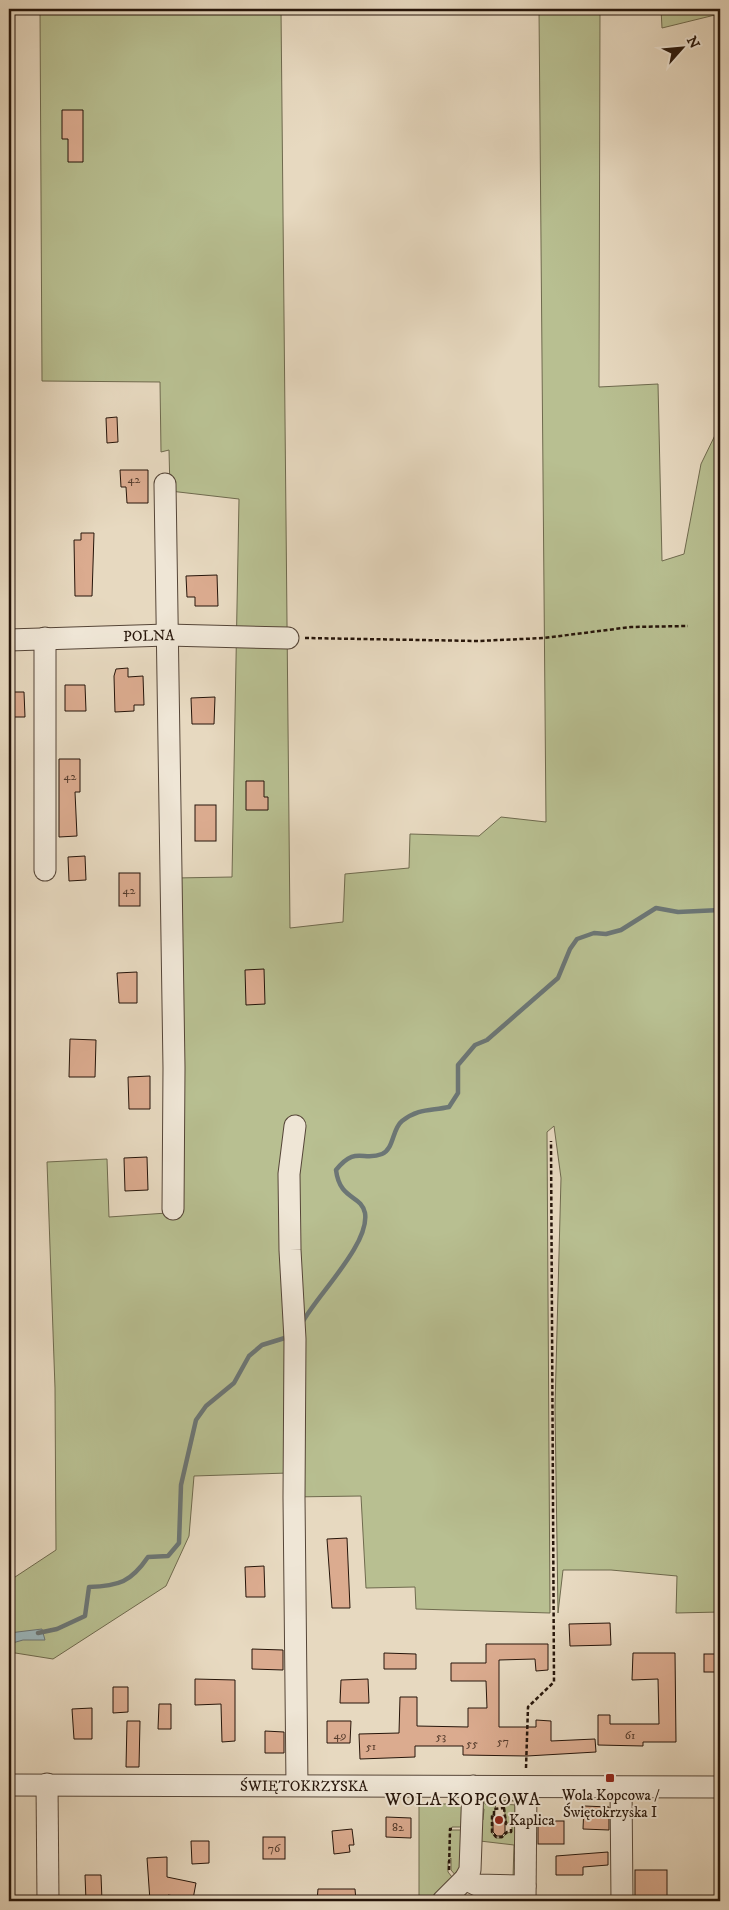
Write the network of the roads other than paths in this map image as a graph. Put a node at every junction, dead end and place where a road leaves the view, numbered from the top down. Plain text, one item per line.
1 (165, 484) dead end
2 (167, 635) junction
3 (46, 638) junction
4 (288, 638) road end
5 (9, 640) edge
6 (45, 870) dead end
7 (295, 1126) dead end
8 (173, 1209) dead end
9 (47, 1784) junction
10 (9, 1785) edge
11 (297, 1785) junction
12 (473, 1786) junction
13 (526, 1787) junction
14 (720, 1787) edge
15 (620, 1788) junction
16 (465, 1879) junction
17 (525, 1894) edge
18 (48, 1901) edge
19 (443, 1901) edge
20 (622, 1901) edge

1 - 2 street
2 - 3 street, POLNA
2 - 4 street, POLNA
2 - 8 street
3 - 5 street, POLNA
3 - 6 street
7 - 11 street
9 - 10 street, ŚWIĘTOKRZYSKA
9 - 11 street, ŚWIĘTOKRZYSKA
9 - 18 street
11 - 12 street, ŚWIĘTOKRZYSKA
12 - 13 street, ŚWIĘTOKRZYSKA
12 - 16 street
13 - 15 street, ŚWIĘTOKRZYSKA
13 - 17 street
14 - 15 street, ŚWIĘTOKRZYSKA
15 - 20 street
16 - 17 street
16 - 19 street

